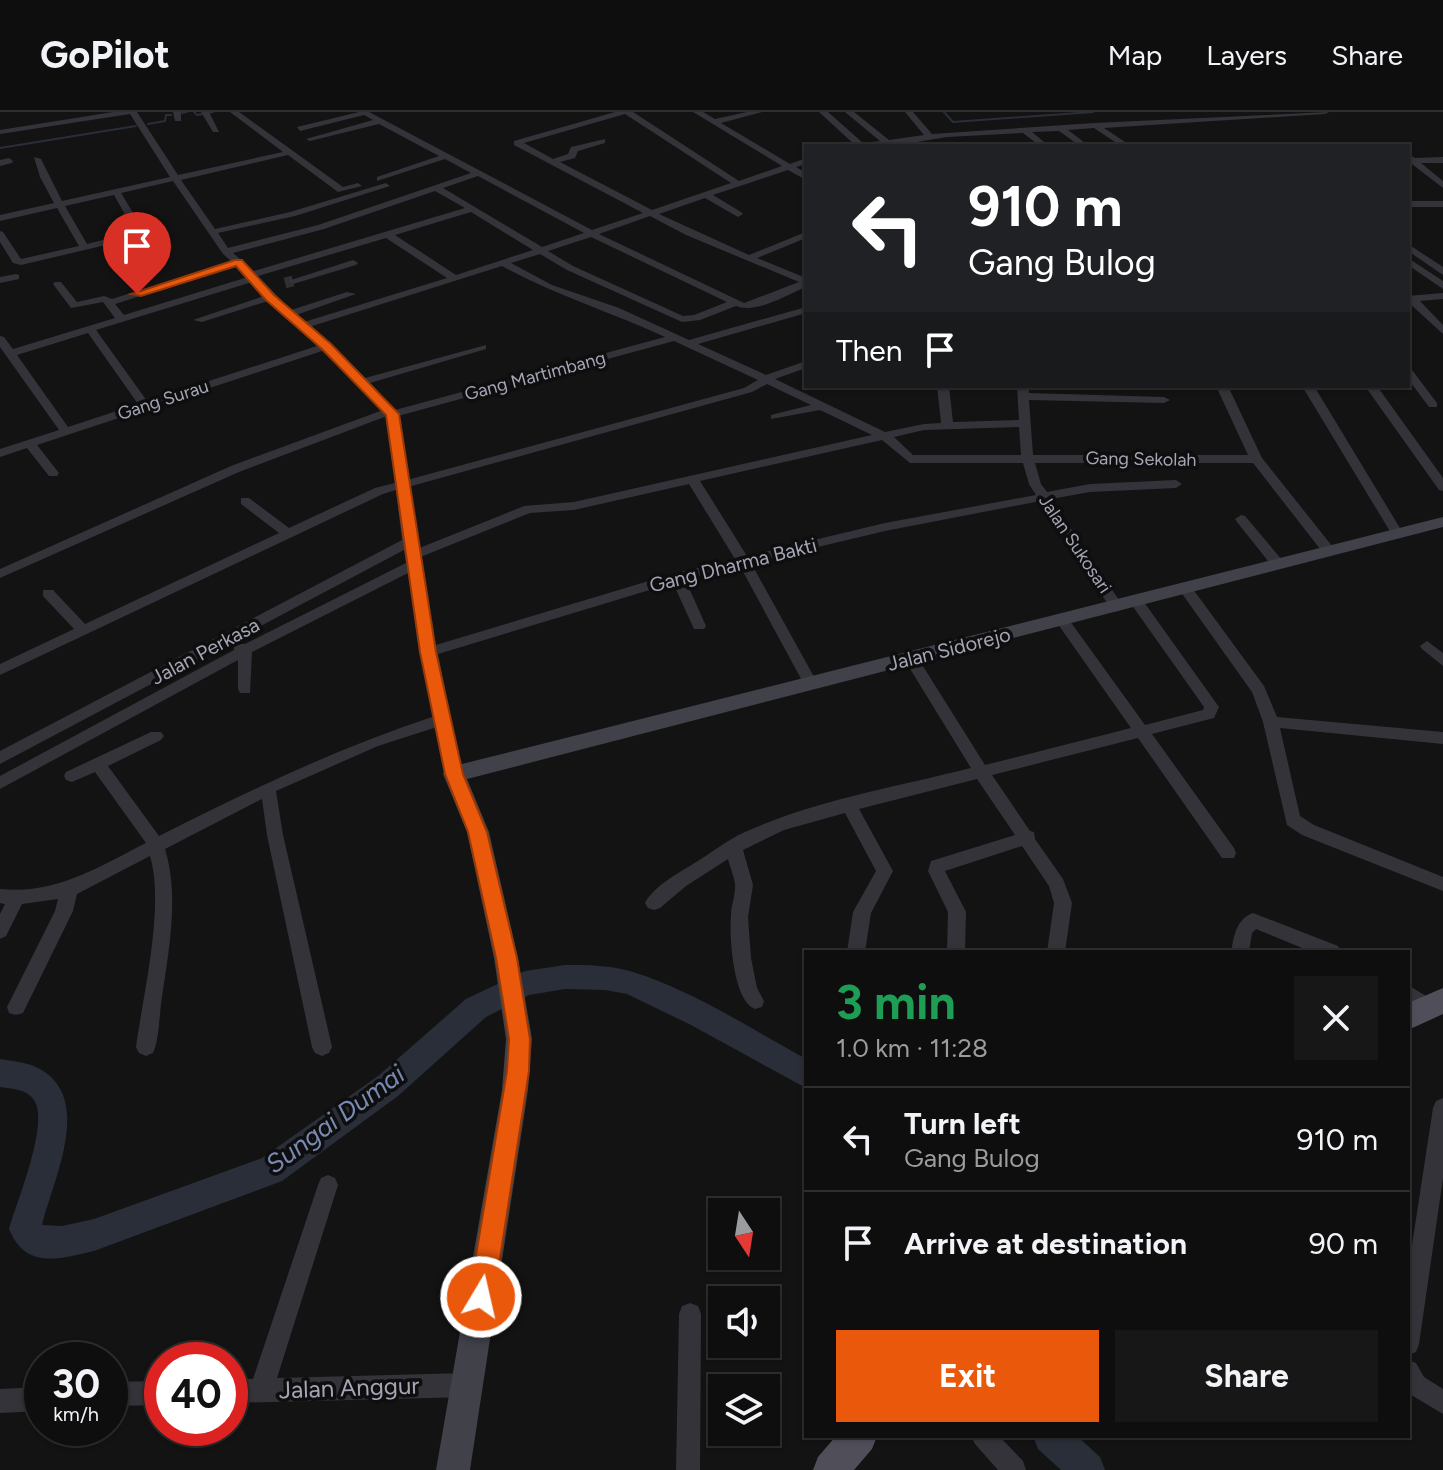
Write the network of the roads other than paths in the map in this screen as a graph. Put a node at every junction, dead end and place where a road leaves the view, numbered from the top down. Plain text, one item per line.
1 (40, 112) edge
2 (130, 112) edge
3 (234, 112) edge
4 (364, 112) edge
5 (625, 112) edge
6 (697, 112) edge
7 (758, 112) edge
8 (823, 112) edge
9 (849, 112) edge
10 (909, 112) edge
11 (1325, 112) edge
12 (205, 113) edge
13 (380, 121) junction
14 (713, 122) junction
15 (1094, 125) junction
16 (32, 127) junction
17 (1059, 127) junction
18 (300, 129) dead end
19 (216, 130) dead end
20 (1024, 130) junction
21 (0, 132) edge
22 (985, 133) junction
23 (947, 135) junction
24 (930, 137) junction
25 (310, 139) dead end
26 (602, 141) dead end
27 (859, 144) edge
28 (888, 144) edge
29 (958, 144) edge
30 (1000, 144) edge
31 (1042, 144) edge
32 (1082, 144) edge
33 (1124, 144) edge
34 (292, 152) junction
35 (446, 156) junction
36 (37, 159) dead end
37 (1411, 159) edge
38 (1443, 160) edge
39 (551, 162) junction
40 (804, 162) edge
41 (787, 167) junction
42 (479, 173) junction
43 (804, 176) edge
44 (178, 179) junction
45 (738, 184) junction
46 (360, 185) dead end
47 (1443, 185) edge
48 (437, 188) junction
49 (117, 193) junction
50 (706, 195) junction
51 (1410, 204) edge
52 (1443, 204) edge
53 (60, 205) junction
54 (472, 209) junction
55 (651, 214) junction
56 (738, 214) dead end
57 (0, 218) edge
58 (212, 232) junction
59 (592, 233) junction
60 (0, 234) edge
61 (388, 235) junction
62 (804, 236) edge
63 (84, 247) junction
64 (1410, 248) edge
65 (539, 250) junction
66 (226, 252) junction
67 (749, 258) junction
68 (238, 262) junction
69 (1410, 262) edge
70 (353, 263) dead end
71 (503, 263) junction
72 (1443, 272) edge
73 (16, 277) dead end
74 (253, 277) junction
75 (454, 278) junction
76 (0, 280) edge
77 (293, 281) tunnel mouth
78 (804, 281) edge
79 (804, 283) edge
80 (58, 284) dead end
81 (1443, 286) edge
82 (269, 291) junction
83 (351, 294) dead end
84 (1443, 296) edge
85 (1410, 299) edge
86 (111, 302) junction
87 (735, 303) junction
88 (804, 311) edge
89 (290, 314) junction
90 (122, 319) junction
91 (198, 320) dead end
92 (302, 326) junction
93 (90, 329) junction
94 (1443, 331) edge
95 (677, 337) junction
96 (0, 339) edge
97 (690, 343) junction
98 (326, 346) junction
99 (482, 347) dead end
100 (12, 353) junction
101 (804, 364) edge
102 (1410, 375) edge
103 (768, 380) junction
104 (362, 382) junction
105 (943, 388) edge
106 (1223, 388) edge
107 (1309, 388) edge
108 (1372, 388) edge
109 (1024, 391) edge
110 (1164, 400) dead end
111 (1433, 405) dead end
112 (145, 406) junction
113 (821, 406) junction
114 (391, 412) junction
115 (775, 417) dead end
116 (1025, 423) junction
117 (947, 425) junction
118 (66, 432) junction
119 (882, 437) junction
120 (30, 444) junction
121 (0, 453) edge
122 (1027, 457) junction
123 (1256, 459) junction
124 (53, 473) dead end
125 (692, 479) junction
126 (403, 484) junction
127 (1176, 484) dead end
128 (1443, 487) edge
129 (1043, 497) junction
130 (245, 501) dead end
131 (1241, 519) dead end
132 (1443, 522) edge
133 (286, 532) junction
134 (1397, 533) junction
135 (1329, 551) junction
136 (412, 554) junction
137 (746, 562) junction
138 (1277, 563) junction
139 (0, 574) edge
140 (677, 577) junction
141 (1185, 588) junction
142 (48, 593) dead end
143 (1136, 601) junction
144 (1116, 606) junction
145 (1062, 620) junction
146 (699, 626) dead end
147 (83, 630) junction
148 (230, 638) junction
149 (1427, 646) dead end
150 (245, 650) junction
151 (428, 652) junction
152 (911, 659) junction
153 (1443, 661) edge
154 (0, 670) edge
155 (811, 684) junction
156 (245, 689) dead end
157 (444, 719) junction
158 (1271, 722) junction
159 (1141, 733) junction
160 (156, 736) dead end
161 (1443, 738) edge
162 (0, 758) edge
163 (98, 764) junction
164 (982, 773) junction
165 (454, 774) junction
166 (72, 776) dead end
167 (0, 783) edge
168 (268, 788) junction
169 (849, 805) junction
170 (1028, 837) junction
171 (156, 845) junction
172 (734, 849) junction
173 (1228, 853) dead end
174 (1443, 884) edge
175 (69, 890) junction
176 (8, 897) edge
177 (654, 903) dead end
178 (0, 931) edge
179 (856, 950) edge
180 (956, 950) edge
181 (1056, 950) edge
182 (1240, 950) edge
183 (1327, 950) edge
184 (755, 1001) dead end
185 (16, 1007) dead end
186 (146, 1047) dead end
187 (322, 1047) dead end
188 (1443, 1108) edge
189 (328, 1185) dead end
190 (690, 1314) dead end
191 (1410, 1331) edge
192 (1410, 1374) edge
193 (467, 1385) junction
194 (248, 1391) edge
195 (261, 1391) junction
196 (24, 1400) edge
197 (0, 1401) edge
198 (1443, 1402) edge
199 (857, 1438) edge
200 (985, 1438) edge
201 (453, 1470) edge
202 (688, 1470) edge
203 (831, 1470) edge
204 (1014, 1470) edge

1 - 16 street
2 - 16 street
2 - 44 street
3 - 34 street
4 - 13 street
4 - 18 street
5 - 39 street
5 - 45 street
6 - 14 street
7 - 14 street
8 - 27 street
9 - 28 street
10 - 24 street
11 - 15 street
12 - 19 street
13 - 25 street
13 - 35 street
14 - 41 street
15 - 17 street
15 - 33 street
16 - 21 street
17 - 20 street
17 - 32 street
20 - 22 street
20 - 31 street
22 - 23 street
22 - 30 street
23 - 24 street
23 - 29 street
24 - 28 street
26 - 39 street
34 - 44 street
34 - 46 street
35 - 42 street
35 - 58 street
36 - 53 street
37 - 38 street
37 - 47 street
39 - 55 street
40 - 41 street
41 - 43 street
41 - 45 street
42 - 48 street
42 - 59 street
44 - 49 street
44 - 58 street
45 - 50 street
48 - 54 street
48 - 66 street
49 - 53 street
49 - 63 street
50 - 55 street
50 - 56 street
51 - 52 street
53 - 57 street
53 - 63 street
54 - 61 street
54 - 65 street
55 - 59 street
55 - 67 street
58 - 66 street
59 - 65 street
59 - 87 street
60 - 63 street
61 - 74 street
61 - 75 street
62 - 67 street
64 - 72 street
65 - 71 street
65 - 87 street
66 - 68 street
67 - 78 street
68 - 74 street
68 - 86 street
69 - 81 street
70 - 77 street
71 - 75 street
71 - 95 street, Gang Sekolah
73 - 76 street
74 - 82 street
74 - 90 street
75 - 92 street
79 - 87 street
80 - 86 street
82 - 89 street
82 - 91 street
83 - 89 street
84 - 85 street
85 - 94 street
86 - 90 street
88 - 97 street
89 - 92 street
90 - 93 street
92 - 98 street
93 - 100 street
93 - 112 street
95 - 97 street, Gang Sekolah
95 - 114 street, Gang Martimbang
96 - 100 street
97 - 103 street, Gang Sekolah
98 - 104 street
98 - 112 street, Gang Surau
99 - 104 street
100 - 118 street
101 - 103 street
102 - 111 street
103 - 113 street, Gang Sekolah
103 - 126 street
104 - 114 street
105 - 117 street
106 - 123 street
107 - 134 street
108 - 128 street
109 - 110 street
109 - 116 street, Jalan Sukosari
112 - 118 street, Gang Surau
113 - 115 street
113 - 119 street, Gang Sekolah
114 - 126 street
114 - 139 street, Gang Martimbang
116 - 117 street
116 - 122 street, Jalan Sukosari
117 - 119 street
118 - 120 street, Gang Surau
119 - 122 street, Gang Sekolah
119 - 125 street
120 - 121 street, Gang Surau
120 - 124 street
122 - 123 street, Gang Sekolah
122 - 129 street, Jalan Sukosari
123 - 135 street
125 - 136 street
125 - 137 street
126 - 133 street
126 - 136 street
127 - 129 street, Gang Dharma Bakti
129 - 137 street, Gang Dharma Bakti
129 - 144 street, Jalan Sukosari
130 - 133 street
131 - 138 street
132 - 134 street, Jalan Sidorejo
133 - 147 street
134 - 135 street, Jalan Sidorejo
135 - 138 street, Jalan Sidorejo
136 - 148 street, Jalan Perkasa
136 - 150 street
136 - 151 street
137 - 140 street, Gang Dharma Bakti
137 - 155 street
138 - 141 street, Jalan Sidorejo
140 - 146 street
140 - 151 street, Gang Dharma Bakti
141 - 143 street, Jalan Sidorejo
141 - 158 street
142 - 147 street
143 - 144 street, Jalan Sidorejo
143 - 159 street
144 - 145 street, Jalan Sidorejo
145 - 152 street, Jalan Sidorejo
145 - 159 street
147 - 154 street
148 - 150 street
148 - 162 street, Jalan Perkasa
149 - 153 street
150 - 156 street
150 - 167 street
151 - 157 street
152 - 155 street, Jalan Sidorejo
152 - 164 street
155 - 165 street, Jalan Sidorejo
157 - 165 street
157 - 168 street
158 - 161 street
158 - 174 street
159 - 164 street
159 - 173 street
160 - 163 street
163 - 166 street
163 - 171 street
164 - 169 street
164 - 170 street
165 - 193 street
168 - 171 street
168 - 187 street
169 - 172 street
169 - 179 street
170 - 180 street
170 - 181 street
171 - 175 street
171 - 186 street
172 - 177 street
172 - 184 street
175 - 176 street
175 - 185 street
176 - 178 street
182 - 183 street
188 - 191 street
189 - 195 street
190 - 202 street
192 - 198 street
193 - 195 street, Jalan Anggur
193 - 201 street
194 - 195 street, Jalan Anggur
196 - 197 street
199 - 203 main road
200 - 204 street

